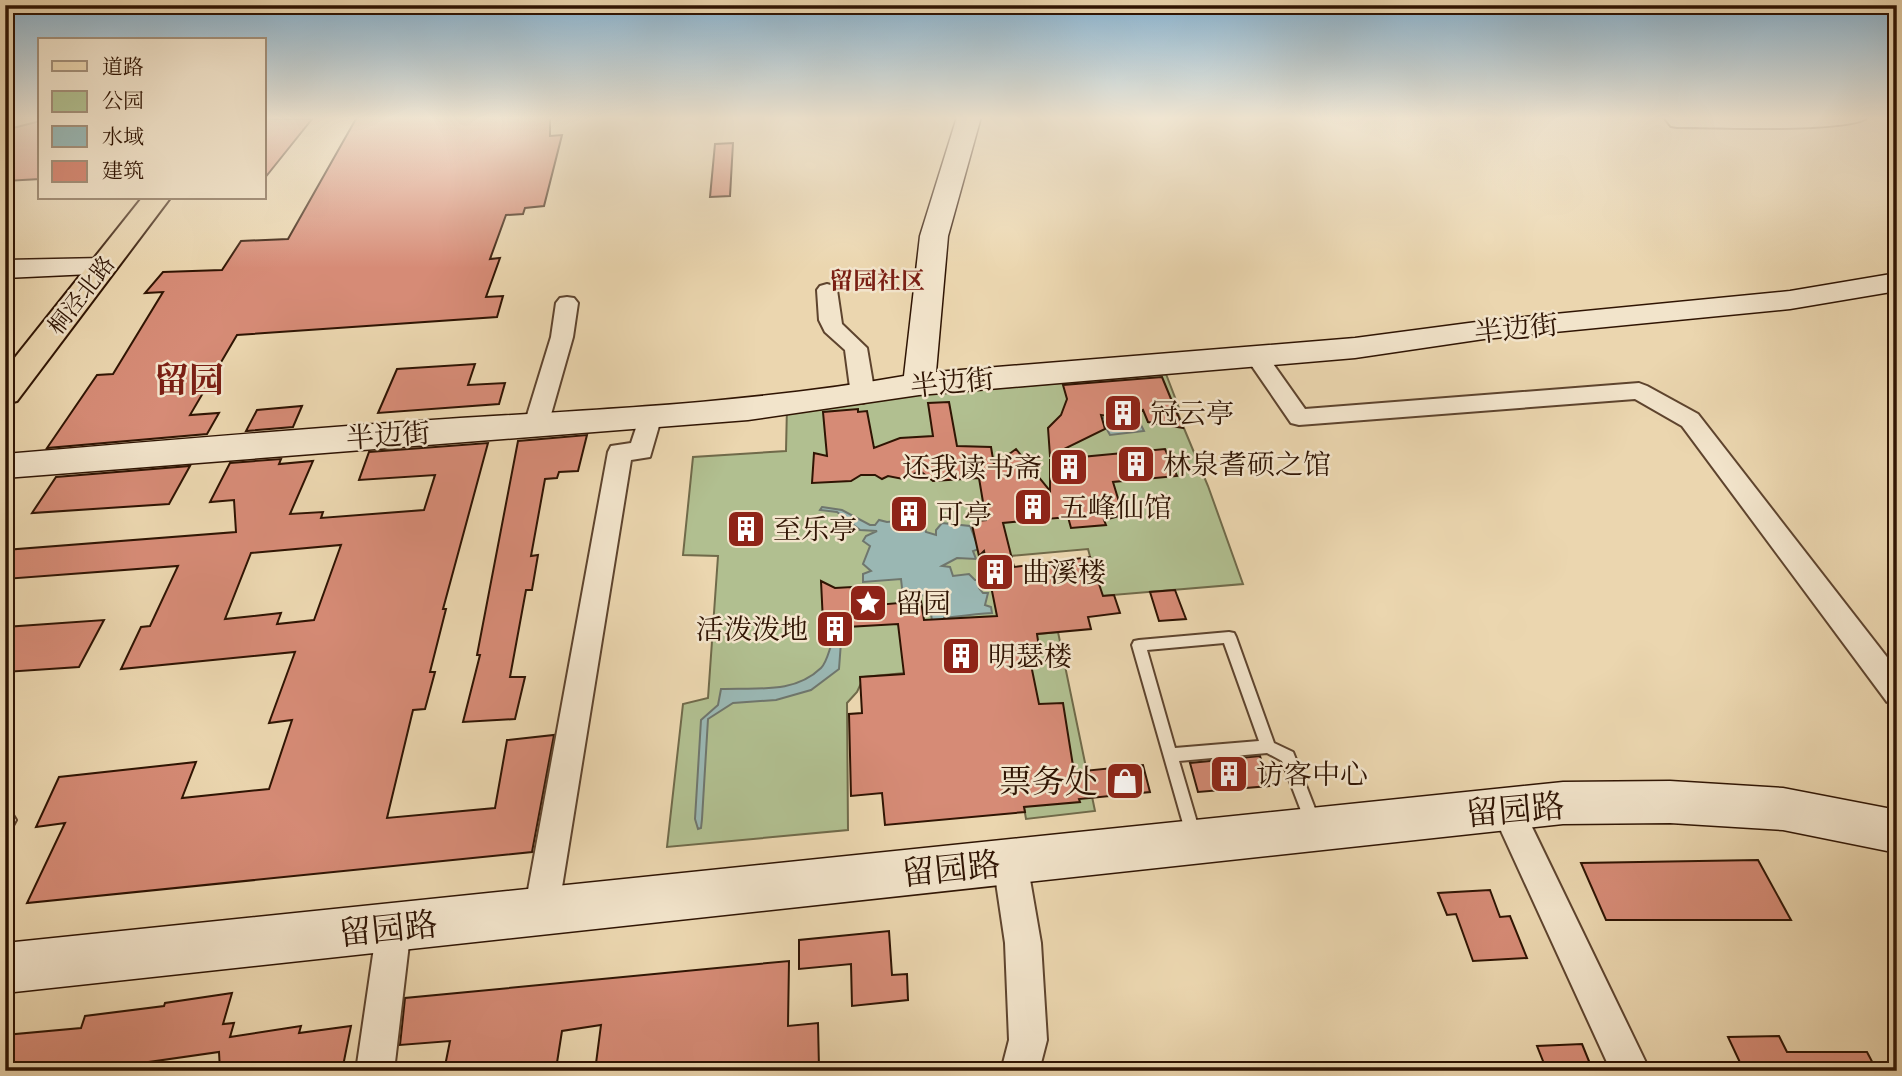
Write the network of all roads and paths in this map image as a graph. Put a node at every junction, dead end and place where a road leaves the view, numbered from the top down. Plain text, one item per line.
1 (955, 167) edge
2 (130, 200) edge
3 (154, 200) edge
4 (91, 268) junction
5 (5, 269) edge
6 (1897, 282) edge
7 (827, 290) dead end
8 (567, 303) dead end
9 (1256, 356) junction
10 (5, 363) edge
11 (919, 383) junction
12 (5, 393) edge
13 (863, 395) junction
14 (649, 419) junction
15 (536, 425) junction
16 (5, 466) edge
17 (1897, 693) edge
18 (1268, 747) junction
19 (1170, 755) junction
20 (1507, 809) junction
21 (1315, 829) junction
22 (1897, 832) edge
23 (1195, 842) junction
24 (1010, 862) junction
25 (541, 912) junction
26 (394, 927) junction
27 (5, 968) edge
28 (375, 1071) edge
29 (1020, 1071) edge
30 (1630, 1071) edge

1 - 11 street
2 - 4 main road, 桐泾北路
3 - 4 main road, 桐泾北路
4 - 5 street
4 - 10 main road, 桐泾北路
4 - 12 main road, 桐泾北路
6 - 9 street, 半边街
7 - 13 street
8 - 15 street
9 - 11 street, 半边街
9 - 17 street
11 - 13 street, 半边街
13 - 14 street, 半边街
14 - 15 street, 半边街
14 - 25 street
15 - 16 street, 半边街
18 - 19 lane
18 - 19 lane
18 - 21 lane
19 - 23 lane
20 - 21 street, 留园路
20 - 22 street, 留园路
20 - 30 street
21 - 23 street, 留园路
23 - 24 street, 留园路
24 - 25 street, 留园路
24 - 29 street
25 - 26 street, 留园路
26 - 27 street, 留园路
26 - 28 street

